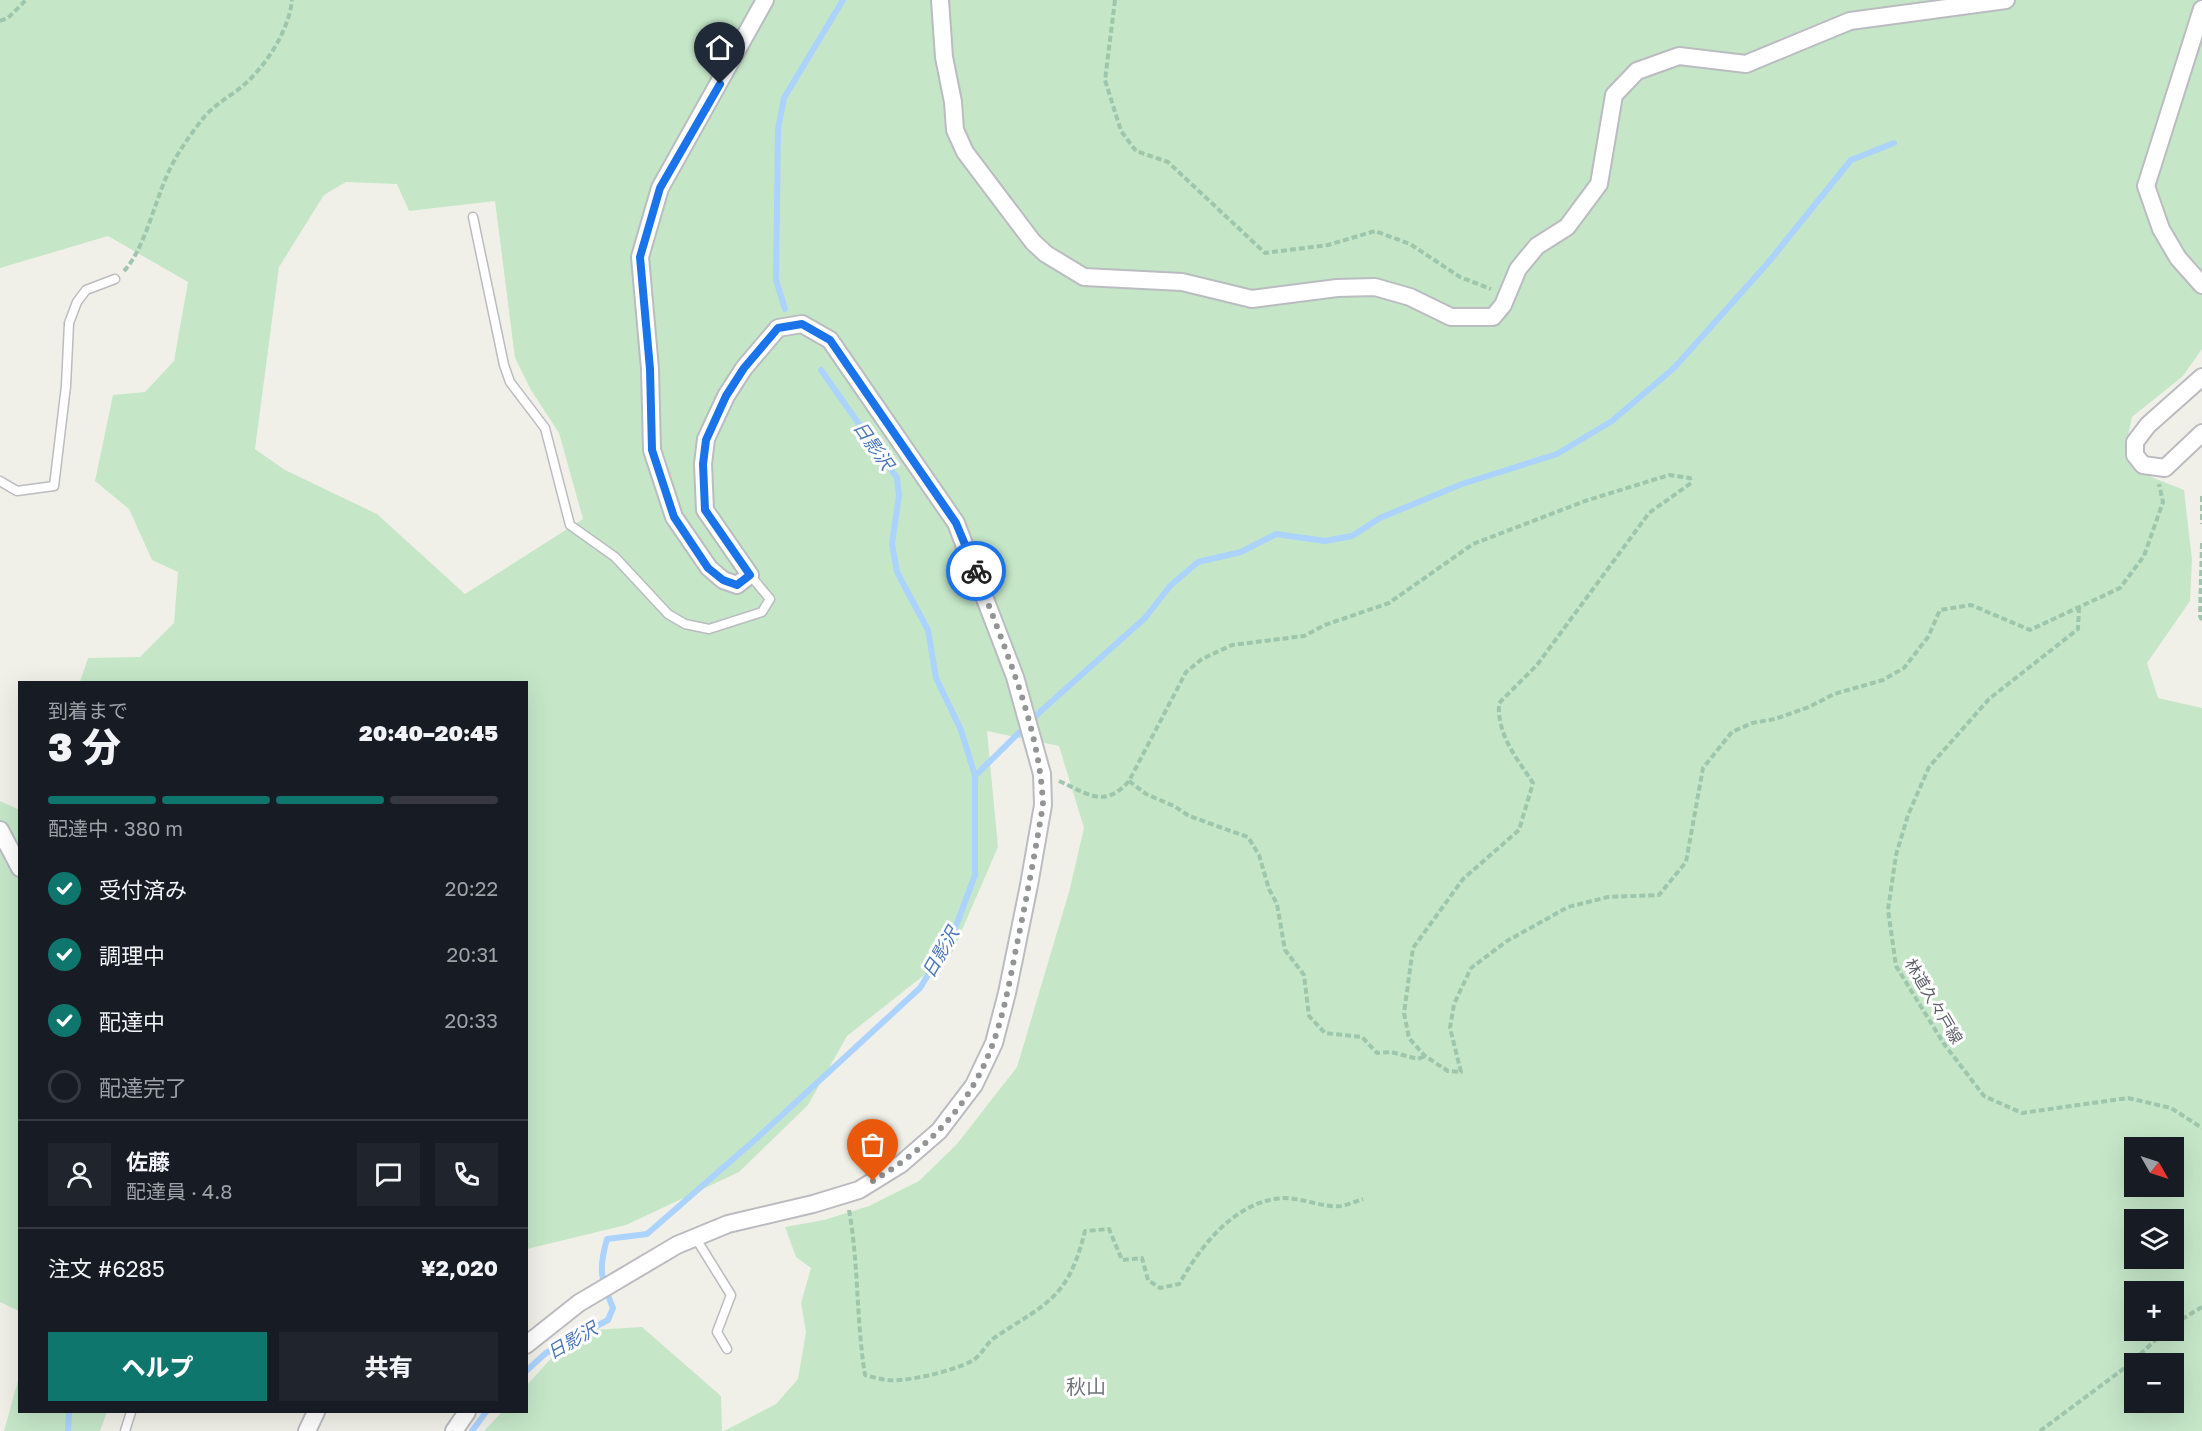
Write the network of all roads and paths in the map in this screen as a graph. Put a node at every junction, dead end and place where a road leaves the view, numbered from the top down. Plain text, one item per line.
1 (26, 0) edge
2 (292, 0) edge
3 (765, 0) edge
4 (940, 0) edge
5 (1115, 0) edge
6 (2006, 0) edge
7 (2202, 9) edge
8 (0, 21) edge
9 (473, 217) dead end
10 (115, 279) joint
11 (2202, 285) edge
12 (1506, 295) junction
13 (2202, 377) edge
14 (2202, 433) edge
15 (2155, 469) junction
16 (0, 481) edge
17 (2202, 496) edge
18 (2202, 524) edge
19 (2202, 543) edge
20 (750, 575) junction
21 (2079, 607) junction
22 (2202, 620) edge
23 (1042, 774) junction
24 (1129, 780) junction
25 (0, 830) edge
26 (18, 864) edge
27 (1425, 1056) junction
28 (2202, 1128) edge
29 (846, 1194) junction
30 (1363, 1199) dead end
31 (695, 1236) junction
32 (2202, 1307) edge
33 (2184, 1318) edge
34 (2154, 1341) edge
35 (528, 1343) edge
36 (726, 1349) dead end
37 (131, 1413) edge
38 (316, 1413) edge
39 (465, 1413) edge
40 (125, 1431) edge
41 (307, 1431) edge
42 (454, 1431) edge
43 (2040, 1431) edge

1 - 8 path
2 - 10 path
3 - 20 street
4 - 12 street
5 - 12 path
6 - 12 street
7 - 11 street
9 - 20 lane
10 - 16 lane
13 - 15 street
14 - 15 street
15 - 21 path
17 - 18 path
19 - 22 path
20 - 23 street
21 - 27 path
21 - 28 path, 林道久々戸線
23 - 24 path
23 - 29 street
24 - 27 path
24 - 27 path
25 - 26 street
29 - 30 path
29 - 31 street
31 - 35 street
31 - 36 lane
32 - 33 path
34 - 43 path
37 - 40 lane
38 - 41 street
39 - 42 street

